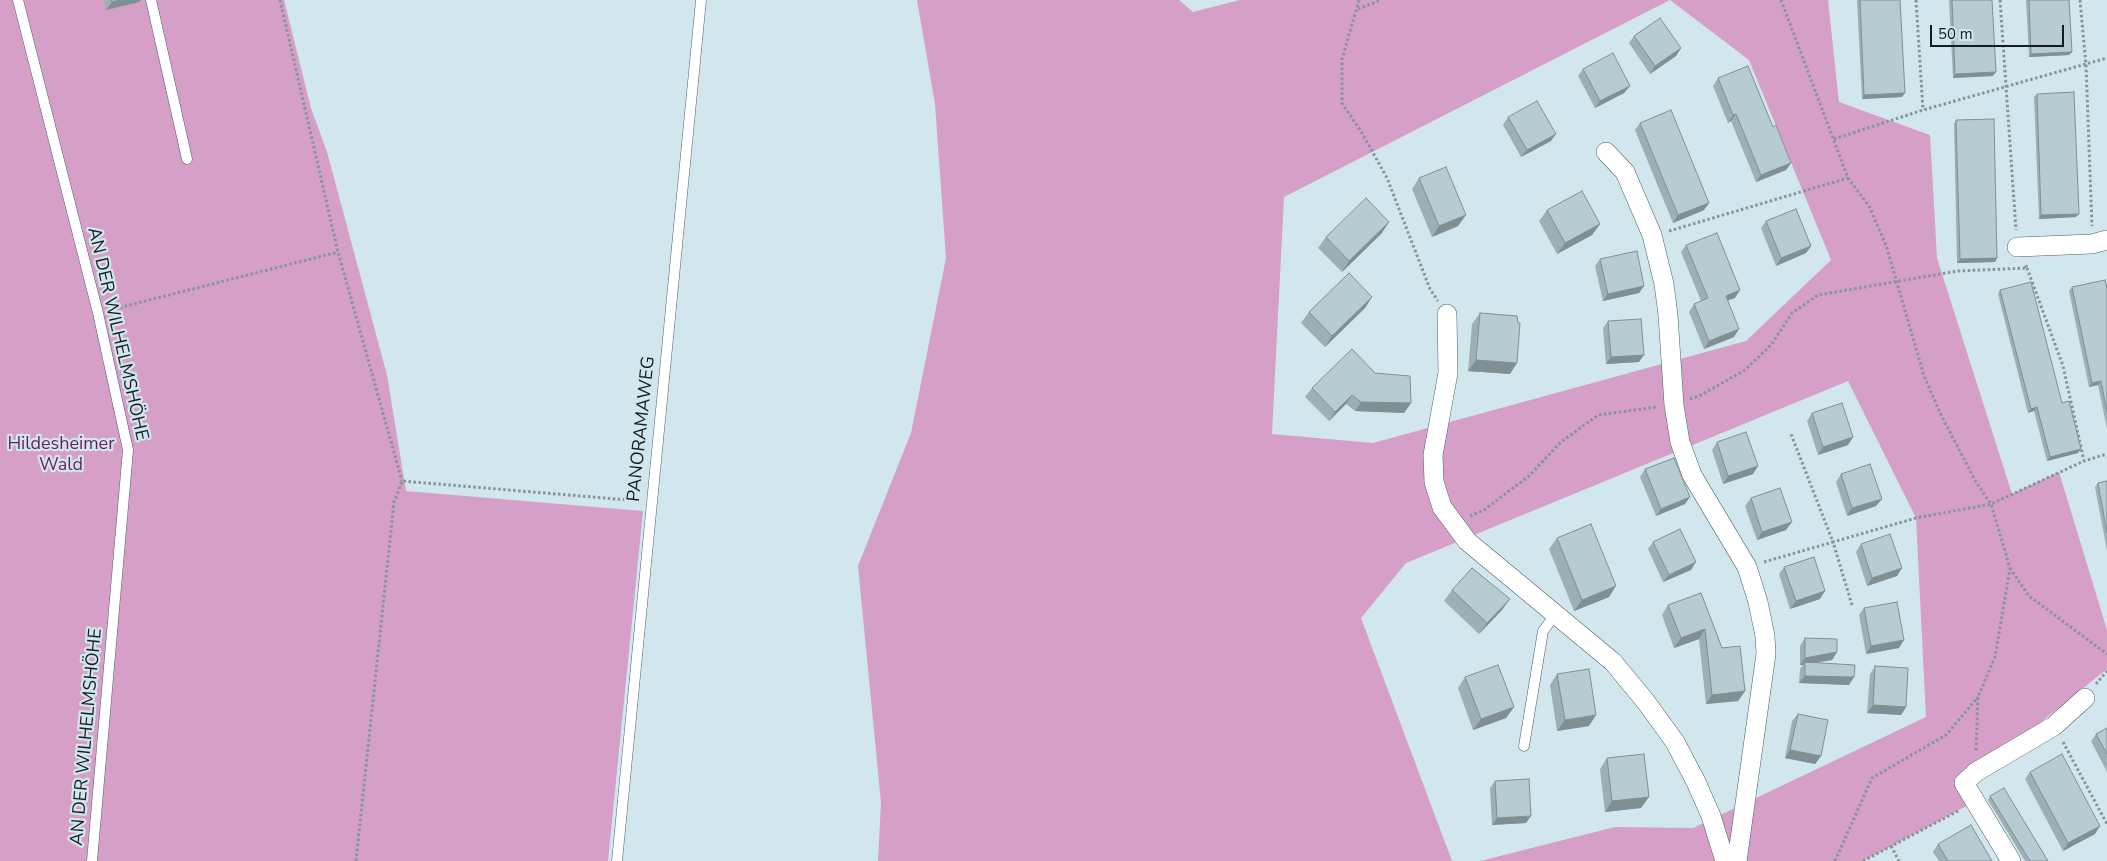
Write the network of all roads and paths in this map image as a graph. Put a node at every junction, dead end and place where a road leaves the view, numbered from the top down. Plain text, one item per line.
1 (18, 0) edge
2 (151, 0) edge
3 (280, 0) edge
4 (701, 0) edge
5 (1359, 0) edge
6 (1381, 0) edge
7 (1781, 0) edge
8 (1916, 0) edge
9 (2000, 0) edge
10 (2080, 0) edge
11 (1358, 9) junction
12 (2107, 58) edge
13 (2086, 65) junction
14 (2005, 86) junction
15 (1923, 110) junction
16 (1834, 139) junction
17 (1606, 152) dead end
18 (187, 159) dead end
19 (1848, 178) junction
20 (1652, 235) junction
21 (2100, 242) edge
22 (2017, 247) junction
23 (338, 252) junction
24 (2027, 268) junction
25 (1898, 282) junction
26 (98, 313) junction
27 (1447, 314) joint
28 (1674, 405) junction
29 (1790, 434) dead end
30 (2107, 454) edge
31 (2084, 461) junction
32 (402, 481) junction
33 (651, 502) junction
34 (1991, 504) junction
35 (1454, 524) junction
36 (1833, 542) junction
37 (1747, 567) junction
38 (2010, 568) junction
39 (1852, 605) dead end
40 (1554, 615) junction
41 (2107, 654) edge
42 (1978, 697) junction
43 (2085, 698) dead end
44 (2054, 726) junction
45 (1524, 746) dead end
46 (1976, 772) junction
47 (1976, 801) junction
48 (2107, 824) edge
49 (1891, 846) junction
50 (92, 861) edge
51 (356, 861) edge
52 (617, 861) edge
53 (1725, 861) edge
54 (1737, 861) edge
55 (1836, 861) edge
56 (1863, 861) edge
57 (1899, 861) edge
58 (2012, 861) edge

1 - 26 lane, AN DER WILHELMSHÖHE
2 - 18 lane
3 - 23 path
4 - 33 lane, PANORAMAWEG
5 - 11 path
6 - 11 path
7 - 16 path
8 - 15 path
9 - 14 path
10 - 13 path
11 - 27 path
12 - 13 path
13 - 14 path
13 - 21 path
14 - 15 path
14 - 22 path
15 - 16 path
16 - 19 path
17 - 20 street
19 - 20 path
19 - 25 path
20 - 28 street
21 - 22 street
22 - 24 path
23 - 26 path
23 - 32 path
24 - 25 path
24 - 31 path
25 - 28 path
25 - 34 path
26 - 50 lane, AN DER WILHELMSHÖHE
27 - 35 street
28 - 35 path
28 - 37 street
29 - 36 path
30 - 31 path
31 - 34 path
32 - 33 path
32 - 51 path
33 - 52 lane, PANORAMAWEG
34 - 36 path
34 - 38 path
35 - 40 street
36 - 37 path
36 - 39 path
37 - 54 street
38 - 41 path
38 - 42 path
40 - 45 lane
40 - 53 street
42 - 46 path
42 - 55 path
43 - 44 street
44 - 46 street
44 - 48 path
46 - 47 street
47 - 49 path
47 - 58 street
49 - 56 path
49 - 57 path

